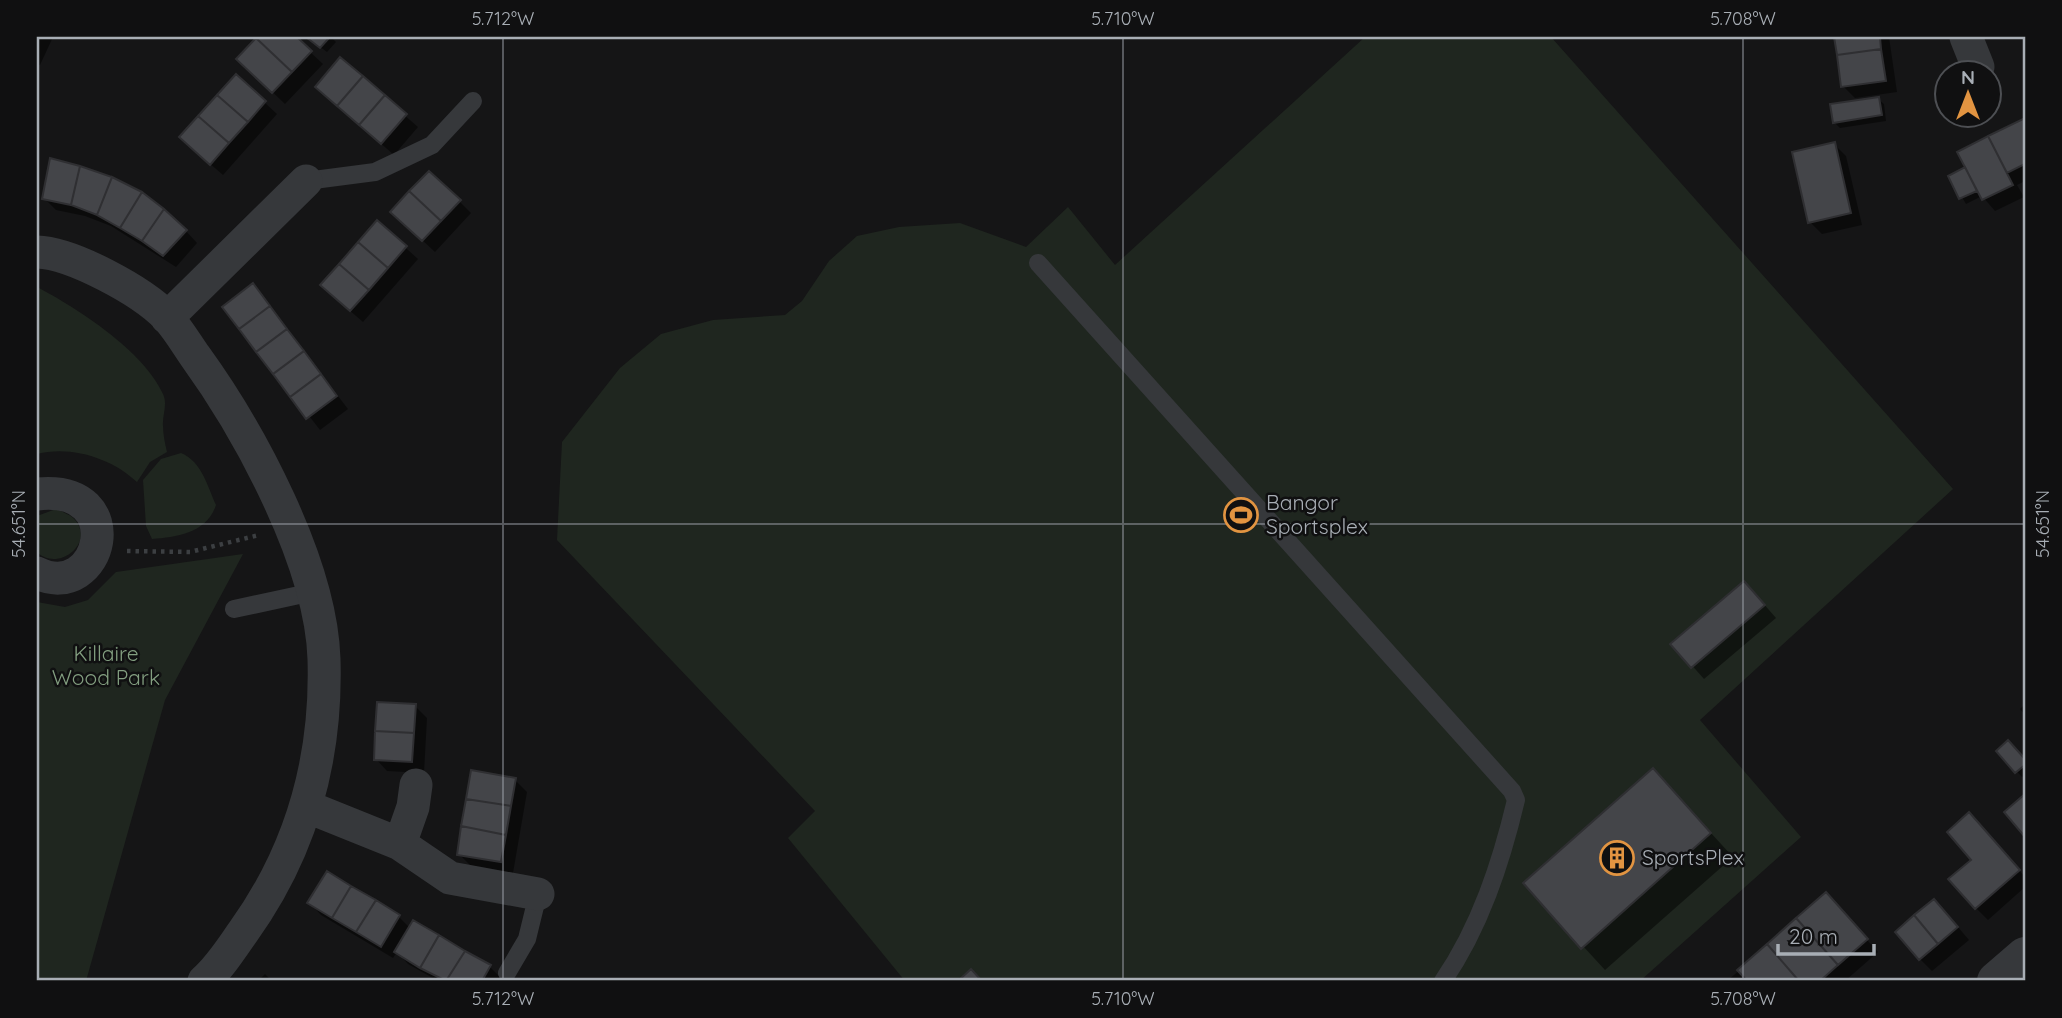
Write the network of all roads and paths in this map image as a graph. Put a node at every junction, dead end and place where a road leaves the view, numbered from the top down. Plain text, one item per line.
1 (1966, 37) edge
2 (1975, 60) edge
3 (473, 101) dead end
4 (306, 181) joint
5 (37, 252) edge
6 (1038, 263) dead end
7 (167, 318) junction
8 (37, 495) edge
9 (289, 526) junction
10 (94, 551) junction
11 (37, 573) edge
12 (313, 592) junction
13 (234, 610) dead end
14 (416, 785) dead end
15 (308, 807) junction
16 (400, 844) junction
17 (538, 894) joint
18 (2025, 956) edge
19 (507, 974) dead end
20 (204, 981) edge
21 (1443, 981) edge
22 (1996, 981) edge

1 - 2 street
3 - 4 lane
4 - 7 street
5 - 7 street
6 - 21 lane
7 - 9 street
8 - 10 street
9 - 10 path
9 - 12 street
10 - 11 street
12 - 13 lane
12 - 15 street
14 - 16 street
15 - 16 street
15 - 20 street
16 - 17 street
17 - 19 lane
18 - 22 street

